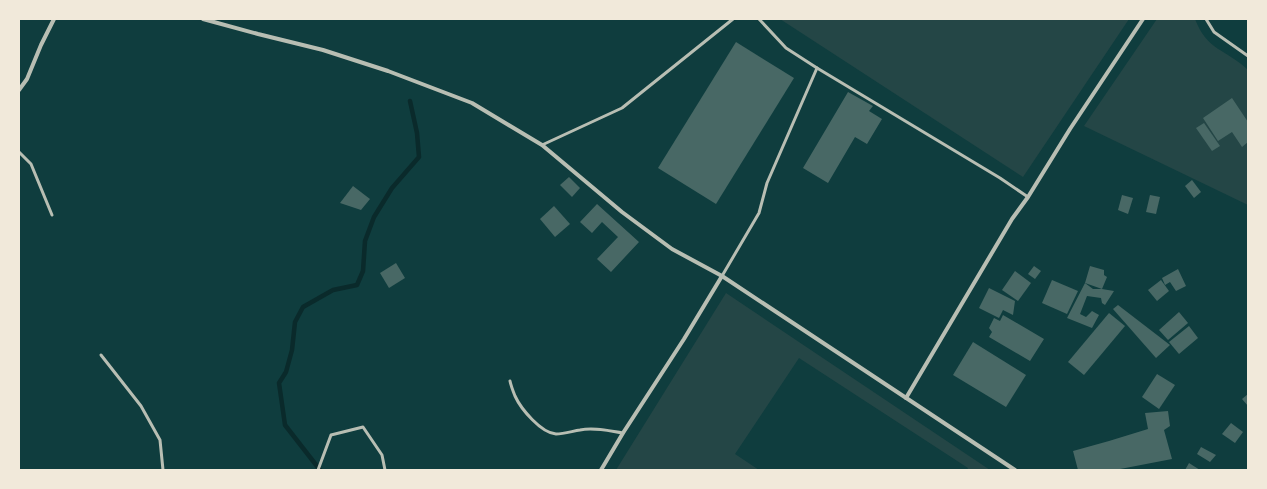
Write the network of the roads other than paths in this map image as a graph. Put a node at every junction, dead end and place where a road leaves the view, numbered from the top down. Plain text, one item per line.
1 (54, 19) edge
2 (203, 19) edge
3 (733, 19) edge
4 (759, 19) edge
5 (1143, 19) edge
6 (1206, 19) edge
7 (1248, 56) edge
8 (817, 68) junction
9 (19, 90) edge
10 (542, 145) junction
11 (19, 152) edge
12 (1028, 197) junction
13 (52, 215) dead end
14 (722, 276) junction
15 (101, 355) dead end
16 (510, 381) dead end
17 (906, 398) junction
18 (623, 433) junction
19 (163, 470) edge
20 (318, 470) edge
21 (385, 470) edge
22 (601, 470) edge
23 (1015, 470) edge

1 - 9 street
2 - 10 street
3 - 10 lane
4 - 8 lane
5 - 12 street
6 - 7 lane
8 - 12 lane
8 - 14 lane
10 - 14 street
11 - 13 lane
12 - 17 street
14 - 17 street
14 - 18 street
15 - 19 lane
16 - 18 lane
17 - 23 street
18 - 22 street
20 - 21 lane

